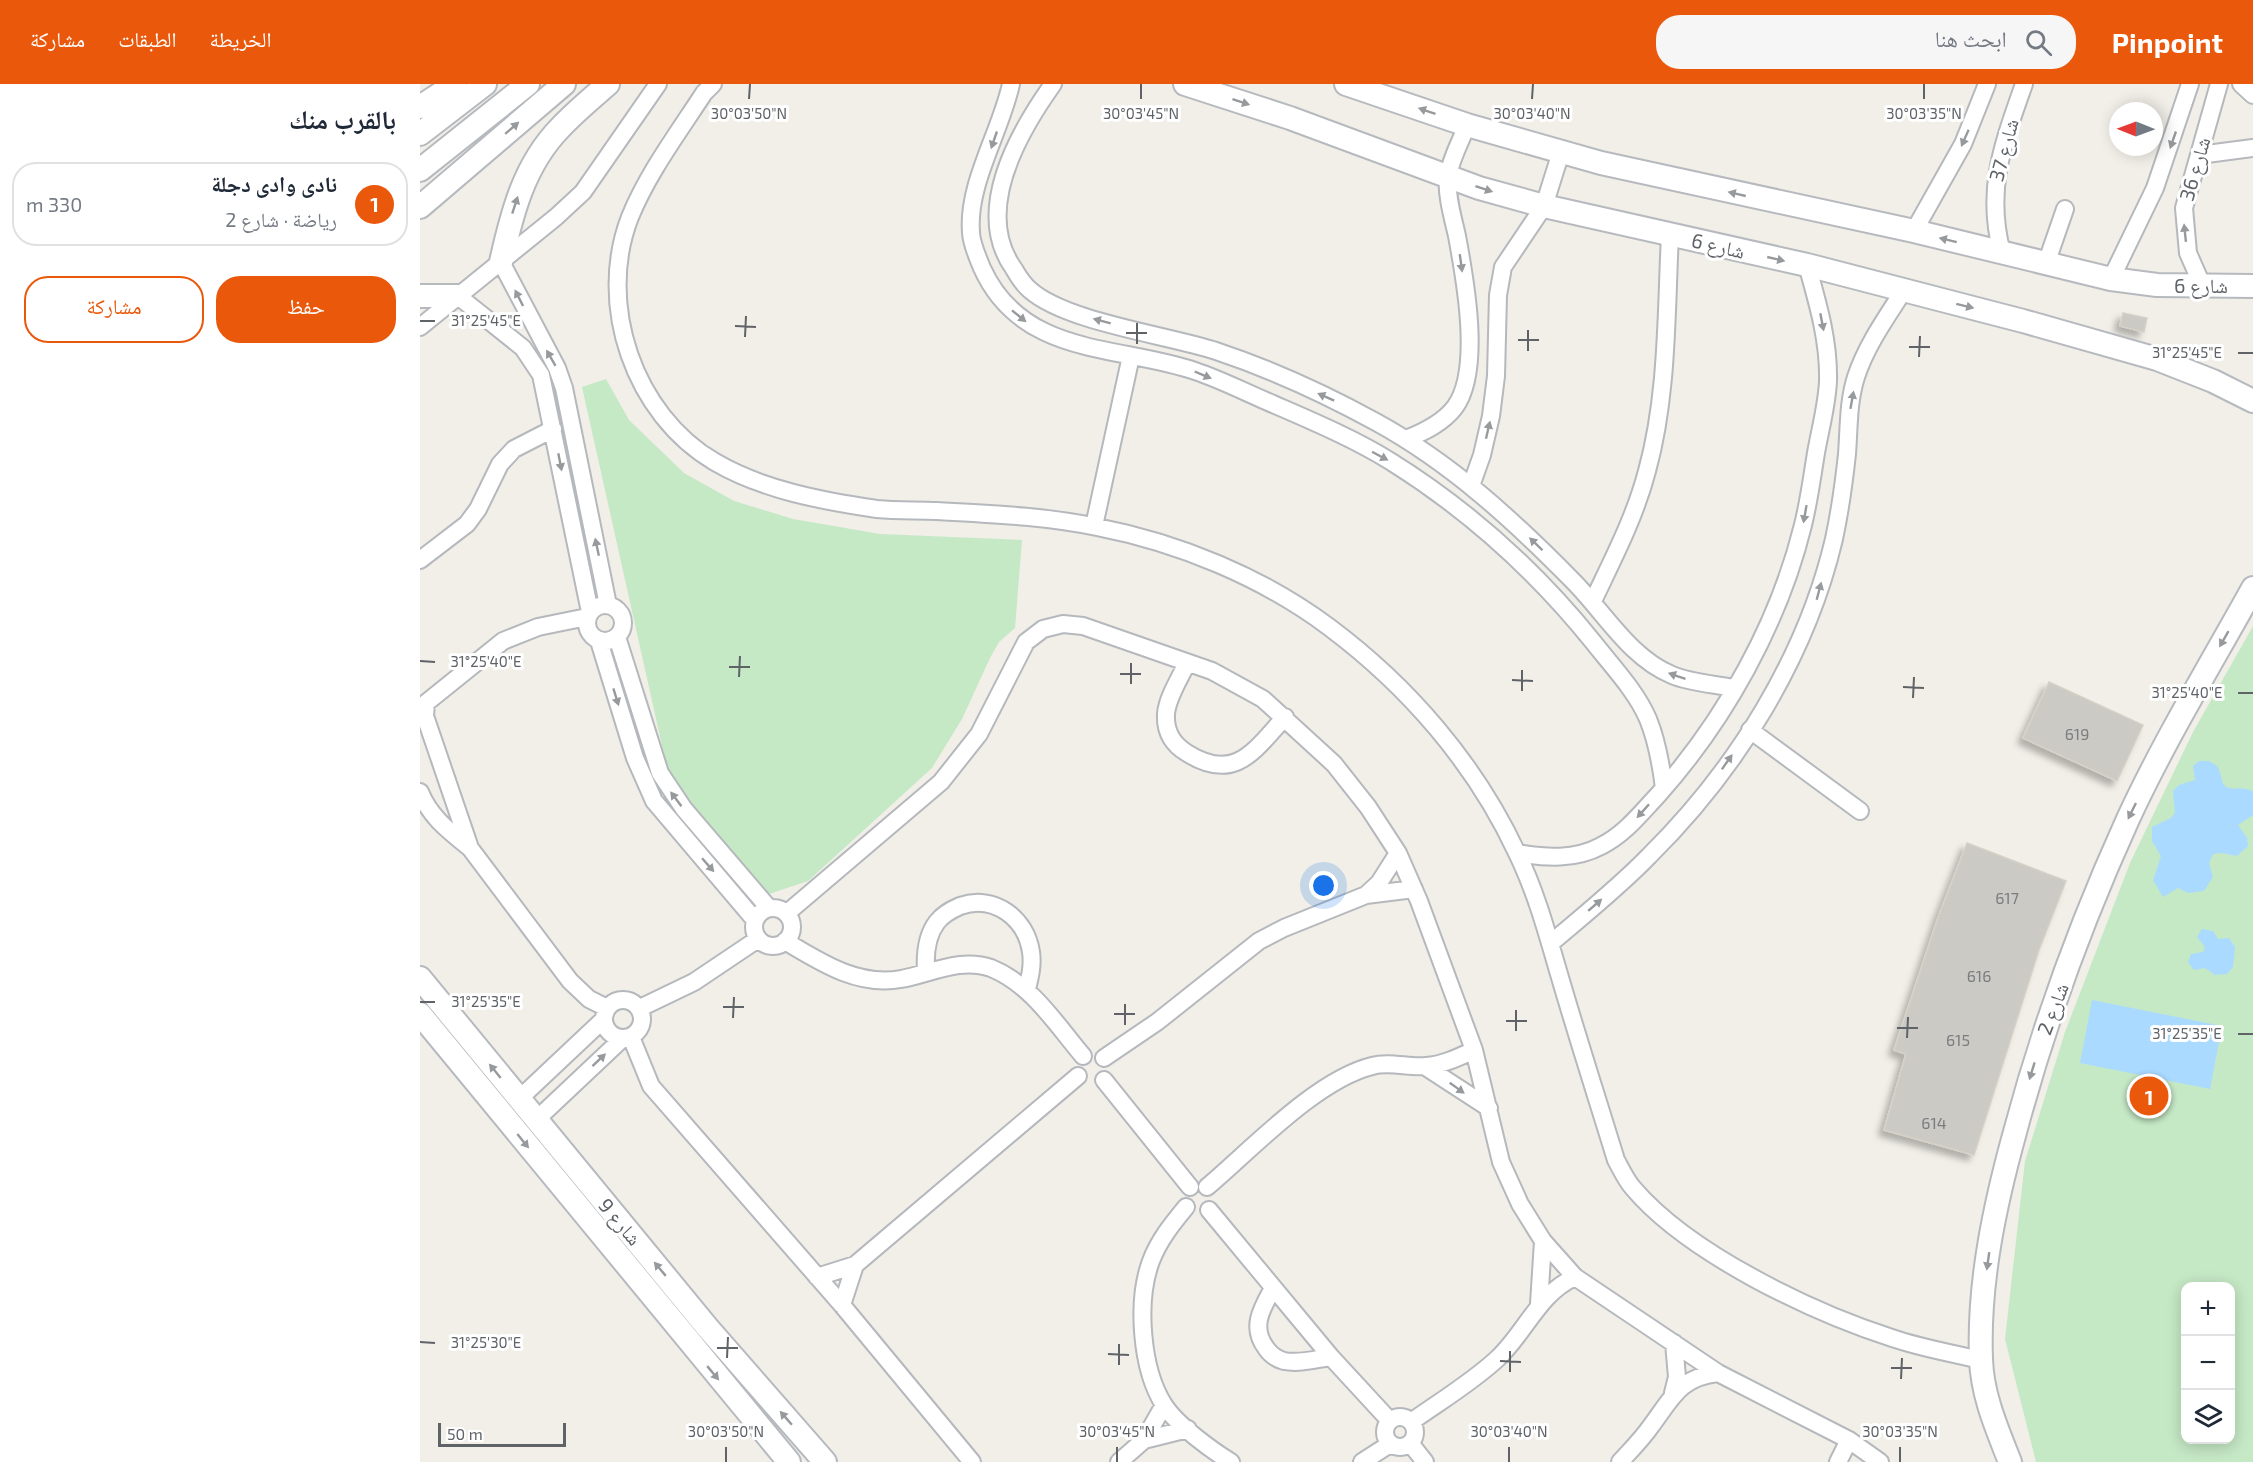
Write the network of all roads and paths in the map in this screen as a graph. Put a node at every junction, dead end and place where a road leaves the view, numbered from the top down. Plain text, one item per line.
1 (455, 84) edge
2 (485, 84) edge
3 (528, 84) edge
4 (564, 84) edge
5 (608, 84) edge
6 (658, 84) edge
7 (713, 84) edge
8 (1011, 84) edge
9 (1053, 84) edge
10 (1185, 84) edge
11 (1346, 84) edge
12 (1987, 84) edge
13 (2024, 84) edge
14 (2190, 84) edge
15 (2219, 84) edge
16 (2241, 84) edge
17 (2253, 95) edge
18 (420, 107) edge
19 (1467, 125) junction
20 (420, 134) edge
21 (2253, 148) edge
22 (1561, 152) junction
23 (2199, 155) junction
24 (420, 170) edge
25 (1448, 176) junction
26 (1544, 206) junction
27 (420, 207) edge
28 (2065, 209) dead end
29 (1914, 231) junction
30 (1670, 235) junction
31 (2002, 253) junction
32 (501, 262) junction
33 (2046, 264) junction
34 (1807, 266) junction
35 (2111, 279) junction
36 (2253, 286) edge
37 (2203, 287) junction
38 (1904, 290) junction
39 (420, 296) edge
40 (458, 296) junction
41 (420, 327) edge
42 (1131, 356) junction
43 (2253, 401) edge
44 (553, 429) junction
45 (1406, 439) junction
46 (1471, 486) junction
47 (1094, 526) junction
48 (420, 560) edge
49 (2253, 588) edge
50 (1593, 601) junction
51 (608, 605) junction
52 (589, 614) junction
53 (617, 637) junction
54 (599, 641) junction
55 (1186, 663) junction
56 (1734, 688) junction
57 (423, 707) edge
58 (1285, 717) junction
59 (1750, 730) junction
60 (1664, 788) junction
61 (420, 792) edge
62 (1860, 811) dead end
63 (470, 848) junction
64 (1398, 853) junction
65 (1517, 853) junction
66 (1414, 889) junction
67 (1366, 896) junction
68 (768, 907) junction
69 (787, 913) junction
70 (754, 919) junction
71 (758, 939) junction
72 (785, 942) junction
73 (1551, 943) junction
74 (926, 971) junction
75 (420, 978) edge
76 (1027, 989) junction
77 (640, 1008) junction
78 (420, 1014) edge
79 (605, 1014) junction
80 (626, 1038) junction
81 (1474, 1050) junction
82 (1083, 1056) junction
83 (1104, 1058) junction
84 (1426, 1067) junction
85 (1078, 1076) junction
86 (1104, 1080) junction
87 (519, 1099) junction
88 (1489, 1108) junction
89 (536, 1120) junction
90 (1198, 1187) junction
91 (1186, 1207) junction
92 (1209, 1210) junction
93 (1543, 1241) junction
94 (855, 1265) junction
95 (817, 1277) junction
96 (1575, 1277) junction
97 (1273, 1288) junction
98 (842, 1305) junction
99 (1539, 1305) junction
100 (707, 1326) junction
101 (687, 1342) junction
102 (1674, 1343) junction
103 (1331, 1357) junction
104 (1981, 1359) junction
105 (1718, 1373) junction
106 (1673, 1393) junction
107 (1164, 1405) junction
108 (1390, 1421) junction
109 (1411, 1422) junction
110 (1188, 1429) junction
111 (1144, 1440) junction
112 (1849, 1440) junction
113 (1410, 1443) junction
114 (1390, 1444) junction
115 (789, 1462) edge
116 (825, 1462) edge
117 (972, 1462) edge
118 (1119, 1462) edge
119 (1230, 1462) edge
120 (1362, 1462) edge
121 (1425, 1462) edge
122 (1620, 1462) edge
123 (1838, 1462) edge
124 (1880, 1462) edge
125 (2010, 1462) edge

1 - 18 street
2 - 20 street
3 - 24 street
27 -> 4 street
32 -> 5 street
6 - 32 street
7 - 47 street
8 -> 42 street
45 -> 9 street
10 -> 25 street, شارع 6
19 -> 11 street, شارع 6
12 -> 29 street, شارع 37
13 - 31 street, شارع 37
14 -> 35 street, شارع 36
15 - 23 street, شارع 36
16 - 17 street
19 - 22 street, شارع 6
19 - 25 street
21 - 23 street
22 - 26 street
29 -> 22 street, شارع 6
37 -> 23 street, شارع 36
25 -> 26 street, شارع 6
25 -> 45 street
26 - 30 street, شارع 6
46 -> 26 street
28 - 33 street
31 -> 29 street, شارع 6
30 -> 34 street, شارع 6
30 - 50 street
31 - 33 street, شارع 6
32 - 40 street
51 -> 32 street
33 - 35 street, شارع 6
34 - 38 street, شارع 6
34 -> 56 street
35 - 37 street, شارع 6
36 - 37 street, شارع 6
38 -> 43 street, شارع 6
59 -> 38 street
39 - 40 street
40 - 41 street
40 - 44 street
42 - 47 street
42 -> 60 street
44 - 48 street
44 -> 52 street
45 - 46 street
50 -> 46 street
47 - 65 street
49 -> 104 street, شارع 2
56 -> 50 street
51 - 52 street
51 - 53 street
52 - 54 street
52 - 57 street
53 - 54 street
68 -> 53 street
54 -> 70 street
55 - 58 street
55 - 58 street
55 - 69 street
56 - 60 street
57 - 63 street
58 - 64 street
59 - 62 street
73 -> 59 street
60 -> 65 street
61 - 63 street
63 - 79 street
64 - 66 street
64 - 67 street
65 - 73 street
66 - 67 street
66 - 81 street
67 - 83 street
68 - 69 street
68 - 70 street
69 - 72 street
70 - 71 street
71 - 72 street
71 - 77 street
72 - 74 street
73 - 104 street
74 - 76 street
74 - 76 street
87 -> 75 street, شارع 9
76 - 82 street
77 - 79 street
77 - 80 street
78 -> 101 street, شارع 9
79 - 80 street
79 - 87 street
89 -> 80 street
80 - 95 street
81 - 84 street
81 - 88 street
82 - 83 street
82 - 85 street
83 - 86 street
84 -> 88 street
84 - 90 street
85 - 86 street
85 - 94 street
86 - 90 street
87 - 89 street, شارع 9
88 - 93 street
100 -> 89 street, شارع 9
90 - 91 street
90 - 92 street
91 - 92 street
91 - 107 street
92 - 97 street
93 - 96 street
93 - 99 street
94 - 95 street
94 - 98 street
95 - 98 street
96 - 99 street
96 - 102 street
97 - 103 street
97 - 103 street
98 - 117 street
99 - 109 street
100 - 101 street
116 -> 100 street, شارع 9
101 -> 115 street, شارع 9
102 - 105 street
102 - 106 street
103 - 108 street
104 - 125 street, شارع 2
105 - 106 street
105 - 112 street
106 - 122 street
107 - 110 street
107 - 111 street
108 - 109 street
108 - 114 street
109 - 113 street
110 - 111 street
110 - 119 street
111 - 118 street
112 - 123 street
112 - 124 street
113 - 114 street
113 - 121 street
114 - 120 street

